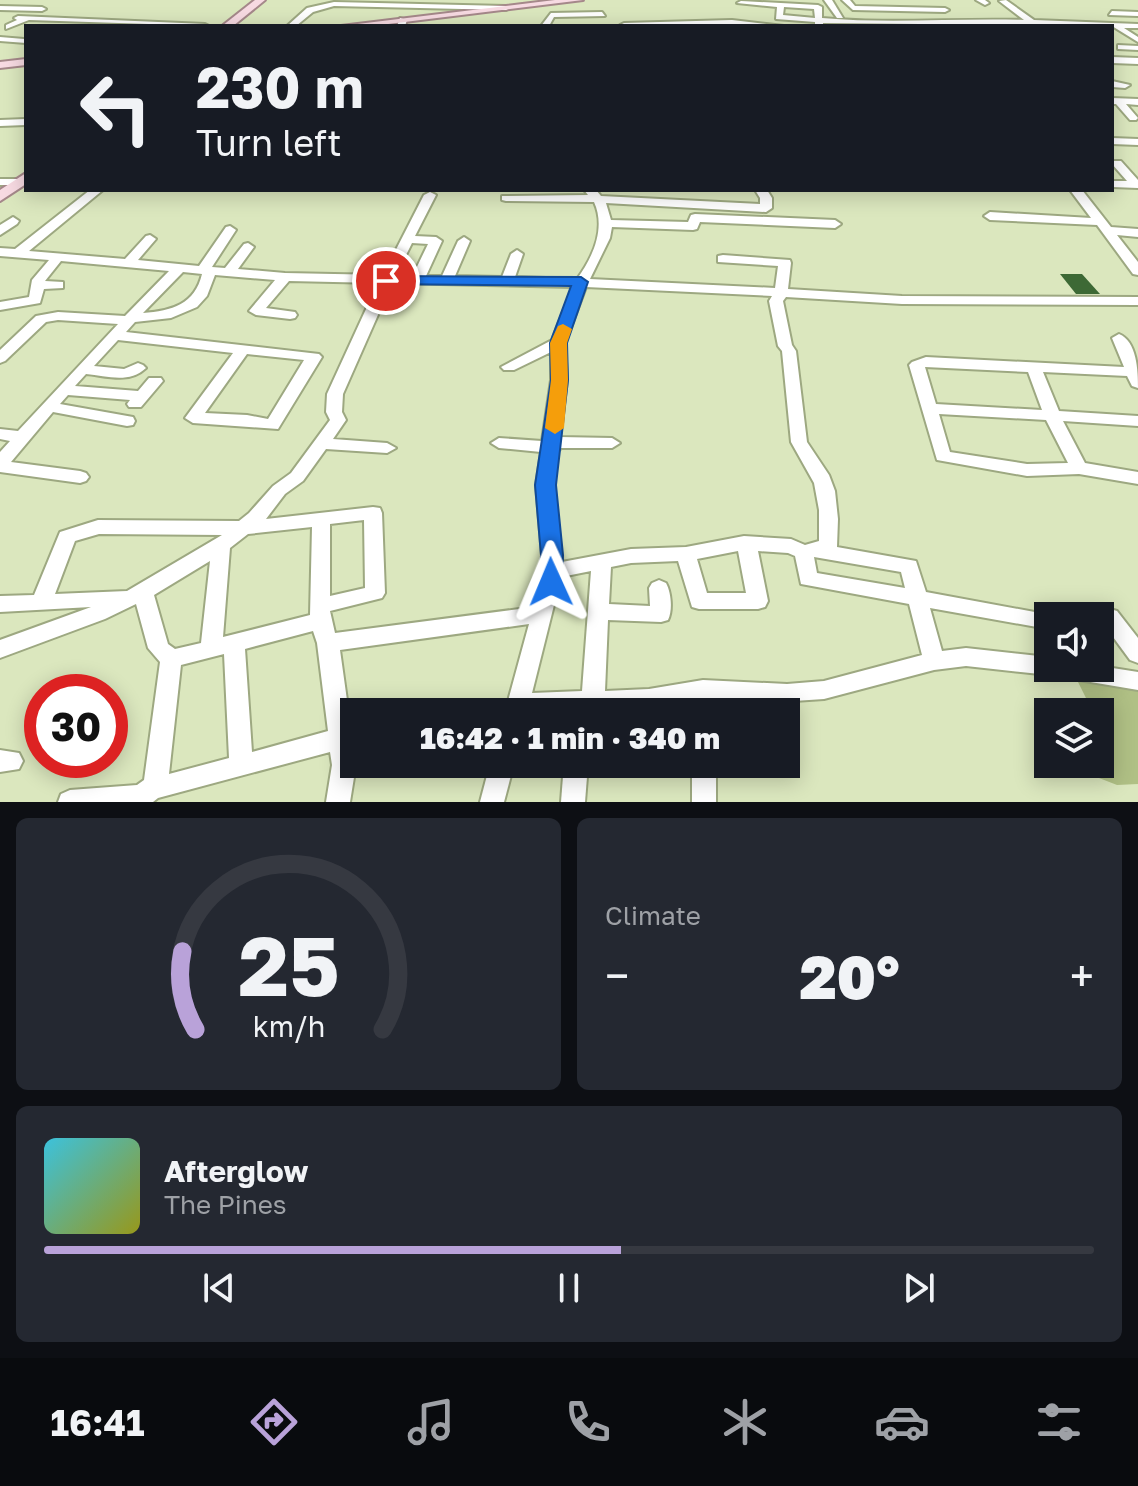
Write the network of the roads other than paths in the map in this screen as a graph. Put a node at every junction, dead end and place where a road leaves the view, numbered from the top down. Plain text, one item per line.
1 (261, 0) edge
2 (828, 0) edge
3 (846, 0) edge
4 (866, 0) edge
5 (946, 0) edge
6 (568, 1) edge
7 (1003, 1) edge
8 (335, 2) edge
9 (741, 3) dead end
10 (776, 3) edge
11 (756, 4) edge
12 (816, 4) edge
13 (798, 6) junction
14 (0, 8) edge
15 (506, 8) junction
16 (874, 8) junction
17 (71, 10) dead end
18 (945, 10) junction
19 (98, 11) dead end
20 (476, 12) junction
21 (1055, 12) dead end
22 (1073, 12) dead end
23 (1112, 13) dead end
24 (1137, 15) edge
25 (28, 18) junction
26 (602, 18) junction
27 (0, 19) edge
28 (485, 19) dead end
29 (1083, 19) junction
30 (67, 20) junction
31 (840, 21) edge
32 (799, 22) edge
33 (953, 22) edge
34 (1031, 22) junction
35 (402, 23) edge
36 (567, 23) edge
37 (819, 23) edge
38 (60, 24) edge
39 (91, 24) edge
40 (230, 24) edge
41 (293, 24) edge
42 (546, 24) edge
43 (618, 24) edge
44 (706, 24) edge
45 (741, 24) edge
46 (858, 24) edge
47 (879, 24) edge
48 (900, 24) edge
49 (1060, 24) edge
50 (1112, 24) edge
51 (1114, 25) joint
52 (1138, 26) edge
53 (9, 27) dead end
54 (0, 39) edge
55 (1114, 39) edge
56 (1138, 40) edge
57 (24, 41) dead end
58 (1121, 47) dead end
59 (1138, 48) edge
60 (1114, 60) edge
61 (1138, 61) edge
62 (24, 62) edge
63 (0, 65) edge
64 (1114, 84) edge
65 (1125, 85) dead end
66 (1117, 100) edge
67 (1138, 102) edge
68 (1133, 118) dead end
69 (24, 122) edge
70 (0, 123) edge
71 (1114, 141) edge
72 (1138, 142) edge
73 (1117, 163) dead end
74 (23, 180) edge
75 (0, 182) edge
76 (1114, 184) edge
77 (1137, 185) edge
78 (94, 192) edge
79 (762, 192) edge
80 (1078, 192) edge
81 (593, 194) edge
82 (430, 195) dead end
83 (0, 197) edge
84 (506, 198) dead end
85 (990, 216) dead end
86 (13, 221) dead end
87 (606, 223) junction
88 (835, 224) dead end
89 (1104, 227) junction
90 (230, 230) dead end
91 (0, 231) edge
92 (1138, 233) edge
93 (150, 239) dead end
94 (410, 239) junction
95 (464, 241) dead end
96 (217, 249) junction
97 (8, 252) edge
98 (517, 254) dead end
99 (59, 256) junction
100 (723, 259) dead end
101 (129, 263) junction
102 (180, 267) junction
103 (206, 270) junction
104 (1138, 271) edge
105 (229, 272) junction
106 (285, 277) junction
107 (386, 281) junction
108 (417, 281) junction
109 (446, 282) junction
110 (507, 282) junction
111 (581, 282) junction
112 (37, 285) junction
113 (58, 285) dead end
114 (781, 293) junction
115 (1138, 301) edge
116 (0, 306) edge
117 (290, 315) dead end
118 (130, 319) junction
119 (115, 335) junction
120 (1119, 338) dead end
121 (558, 343) junction
122 (242, 351) junction
123 (0, 358) edge
124 (509, 367) dead end
125 (138, 368) dead end
126 (1034, 368) junction
127 (82, 369) junction
128 (1135, 377) edge
129 (155, 381) dead end
130 (64, 390) junction
131 (50, 407) junction
132 (929, 408) junction
133 (1052, 415) junction
134 (127, 421) dead end
135 (1138, 421) edge
136 (0, 434) edge
137 (21, 437) junction
138 (320, 443) junction
139 (499, 443) dead end
140 (612, 443) dead end
141 (553, 444) junction
142 (387, 448) dead end
143 (0, 464) edge
144 (1079, 468) junction
145 (80, 477) dead end
146 (1138, 478) edge
147 (321, 518) junction
148 (243, 528) junction
149 (744, 543) junction
150 (221, 545) junction
151 (811, 552) junction
152 (686, 554) junction
153 (601, 563) junction
154 (552, 571) junction
155 (659, 588) dead end
156 (143, 592) junction
157 (918, 597) junction
158 (41, 603) junction
159 (0, 604) edge
160 (600, 612) junction
161 (543, 614) junction
162 (1034, 618) edge
163 (1114, 622) edge
164 (322, 623) junction
165 (234, 643) junction
166 (0, 649) edge
167 (211, 649) junction
168 (1138, 654) edge
169 (171, 659) junction
170 (934, 661) junction
171 (1034, 664) edge
172 (1114, 677) edge
173 (1138, 681) edge
174 (703, 689) junction
175 (520, 698) edge
176 (586, 698) edge
177 (654, 698) edge
178 (703, 698) edge
179 (745, 698) edge
180 (790, 698) edge
181 (340, 726) edge
182 (340, 739) edge
183 (241, 765) junction
184 (342, 778) edge
185 (498, 778) edge
186 (575, 778) edge
187 (704, 778) edge
188 (157, 792) edge
189 (70, 802) edge
190 (338, 802) edge
191 (492, 802) edge
192 (573, 802) edge
193 (704, 802) edge

1 - 40 main road
2 - 31 street
3 - 16 street
4 - 16 street
5 - 18 street
6 - 15 main road
6 - 26 street
7 - 34 street
8 - 15 street
8 - 41 street
9 - 11 street
10 - 11 street
10 - 13 street
10 - 32 street
12 - 13 street
12 - 37 street
13 - 32 street
14 - 17 street
15 - 20 main road
16 - 18 street
18 - 33 street
19 - 30 street
20 - 28 street
20 - 35 main road
21 - 29 street
22 - 29 street
23 - 24 street
25 - 27 street
25 - 30 street
25 - 53 street
26 - 36 street
26 - 42 street
26 - 43 street
29 - 50 street
30 - 38 street
30 - 39 street
31 - 37 street
31 - 46 street
32 - 37 street
33 - 34 street
33 - 48 street
34 - 49 street
44 - 45 street
46 - 47 street
47 - 48 street
51 - 52 street
51 - 56 street
54 - 57 street
55 - 56 street
58 - 59 street
60 - 61 street
62 - 63 main road
64 - 65 street
66 - 67 street
66 - 68 street
69 - 70 street
71 - 72 street
73 - 77 street
74 - 75 street
74 - 83 main road
76 - 77 street
78 - 97 street
79 - 81 street
80 - 89 street
81 - 84 street
81 - 87 street
82 - 94 street
85 - 89 street
86 - 91 street
87 - 88 street
87 - 111 street
89 - 92 street
89 - 104 street
90 - 96 street
93 - 101 street
94 - 107 street
94 - 108 street
95 - 109 street
96 - 103 street
96 - 105 street
97 - 99 street
98 - 110 street
99 - 101 street
99 - 112 street
100 - 114 street
101 - 102 street
102 - 103 street
102 - 118 street
103 - 105 street
103 - 118 street
105 - 106 street
106 - 107 street
106 - 117 street
107 - 108 street
107 - 138 street
108 - 109 street
109 - 110 street
110 - 111 street
111 - 114 street
111 - 121 street
112 - 113 street
112 - 116 street
114 - 115 street
114 - 151 street
118 - 119 street
118 - 123 street
119 - 122 street
119 - 127 street
120 - 128 street
121 - 124 street
121 - 141 street
122 - 122 street
125 - 127 street
126 - 128 street
126 - 132 street
126 - 133 street
127 - 130 street
129 - 130 street
130 - 131 street
131 - 134 street
131 - 137 street
132 - 133 street
132 - 144 street
133 - 135 street
133 - 144 street
136 - 137 street
137 - 143 street
138 - 142 street
138 - 148 street
139 - 141 street
140 - 141 street
141 - 154 street
143 - 145 street
144 - 146 street
147 - 148 street
147 - 164 street
147 - 164 street
148 - 150 street
148 - 158 street
149 - 151 street
149 - 152 street
149 - 152 street
150 - 156 street
150 - 167 street
151 - 157 street
151 - 157 street
152 - 153 street
153 - 154 street
153 - 160 street
154 - 161 street
155 - 160 street
156 - 158 street
156 - 166 street
156 - 169 street
157 - 162 street
157 - 170 street
158 - 159 street
160 - 176 street
161 - 164 street
161 - 175 street
163 - 168 street
164 - 165 street
164 - 181 street
165 - 167 street
165 - 183 street
167 - 169 street
169 - 188 street
170 - 171 street
170 - 180 street
172 - 173 street
174 - 177 street
174 - 178 street
174 - 179 street
182 - 183 street
183 - 188 street
184 - 190 street
185 - 191 street
186 - 192 street
187 - 193 street
188 - 189 street

